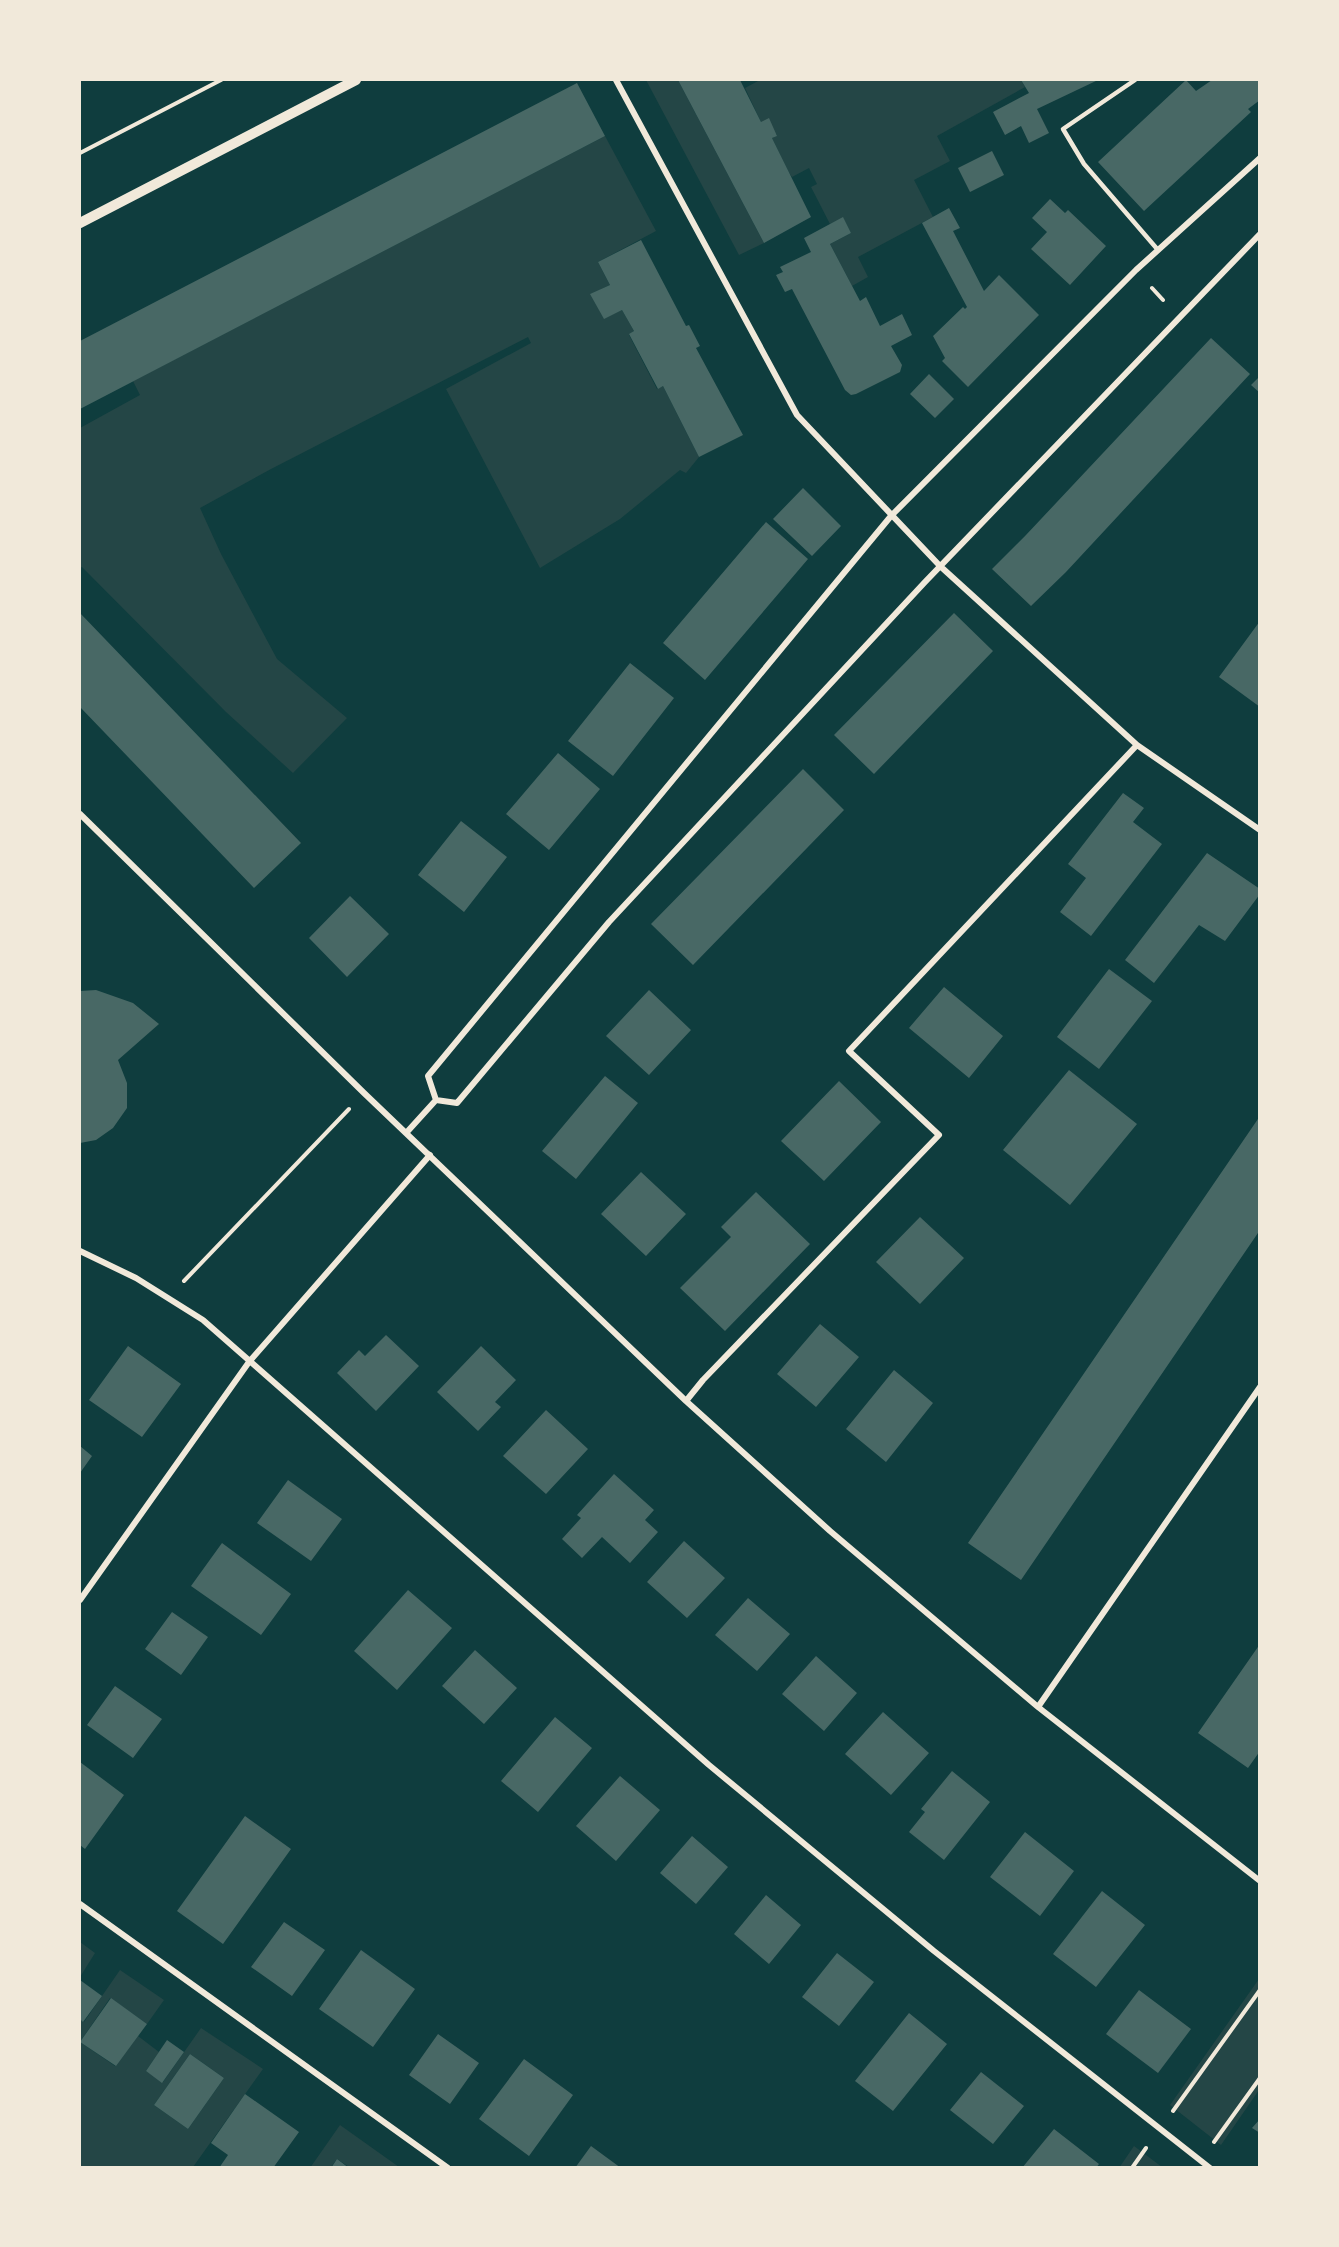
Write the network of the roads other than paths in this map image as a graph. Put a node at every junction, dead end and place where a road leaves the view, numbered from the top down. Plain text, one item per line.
1 (356, 80) edge
2 (616, 80) edge
3 (1135, 80) edge
4 (1260, 158) edge
5 (80, 223) edge
6 (1260, 234) edge
7 (1158, 250) junction
8 (891, 516) junction
9 (940, 566) junction
10 (1137, 745) junction
11 (80, 814) edge
12 (1260, 830) edge
13 (436, 1100) junction
14 (407, 1132) junction
15 (430, 1155) junction
16 (80, 1251) edge
17 (249, 1362) junction
18 (1260, 1387) edge
19 (686, 1401) junction
20 (80, 1600) edge
21 (1038, 1707) junction
22 (1260, 1881) edge
23 (80, 1904) edge
24 (448, 2168) edge
25 (1210, 2168) edge

1 - 5 street
2 - 8 street
3 - 7 lane
4 - 7 street
6 - 9 street
7 - 8 street
8 - 9 street
8 - 13 street
9 - 10 street
9 - 13 street
10 - 12 street
10 - 19 street
11 - 14 street
13 - 14 street
14 - 15 street
15 - 17 street
15 - 19 street
16 - 17 street
17 - 20 street
17 - 25 street
18 - 21 street
19 - 21 street
21 - 22 street
23 - 24 street

